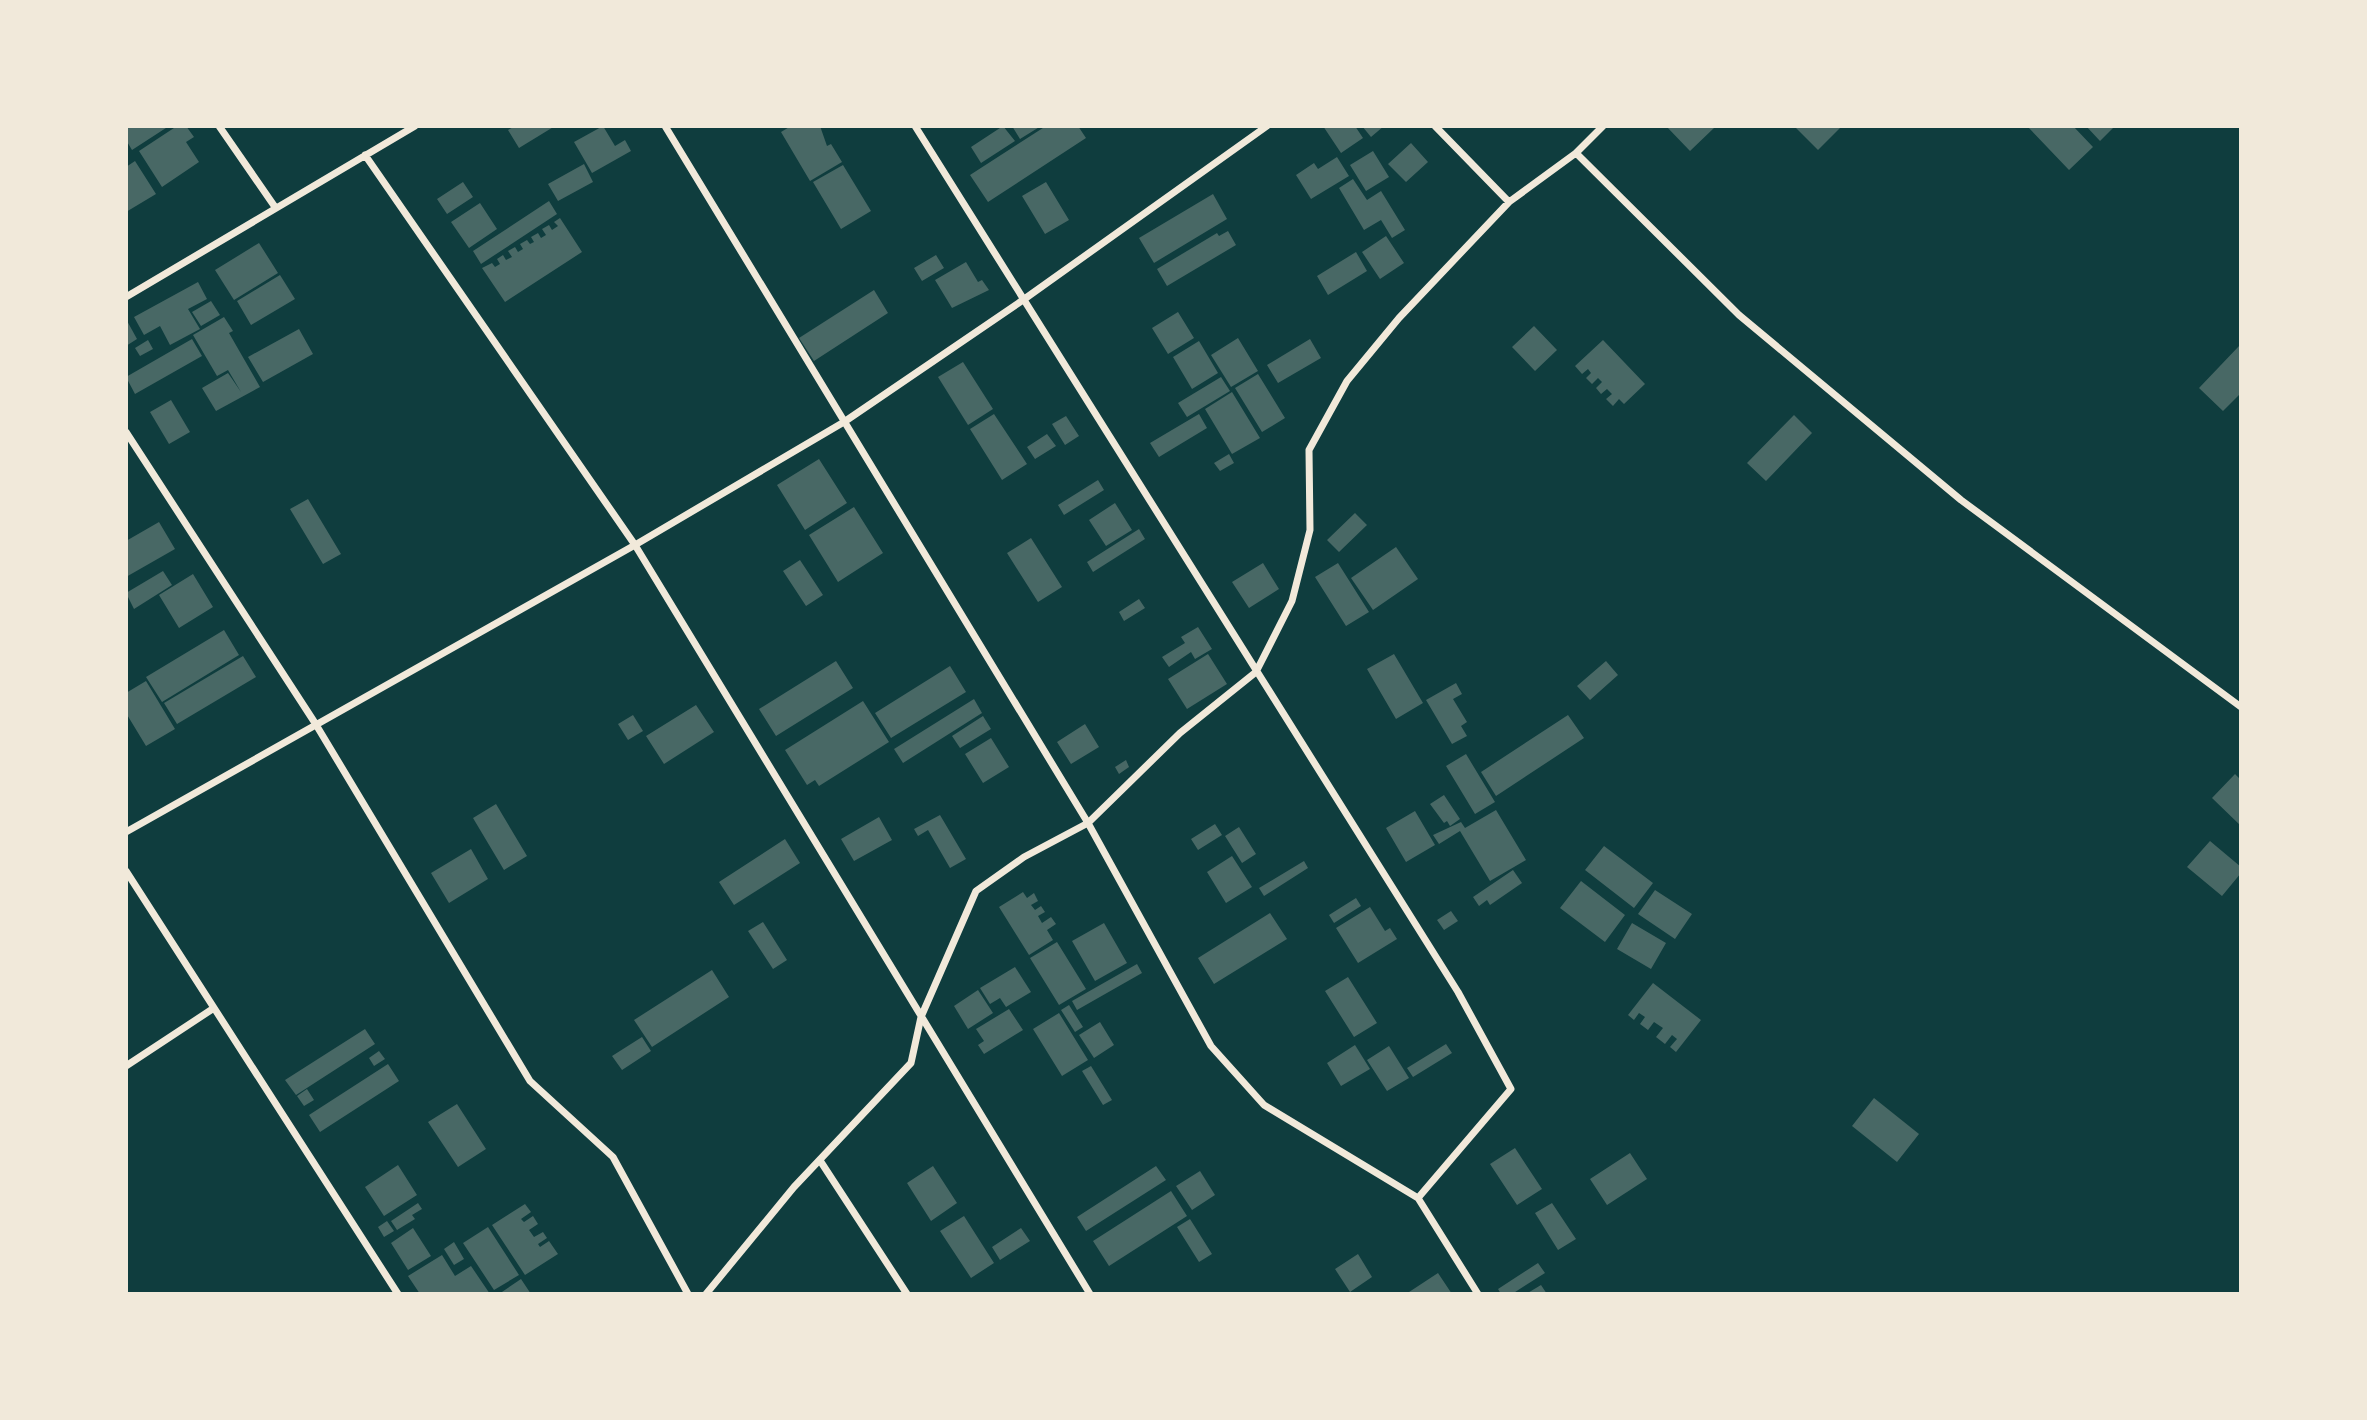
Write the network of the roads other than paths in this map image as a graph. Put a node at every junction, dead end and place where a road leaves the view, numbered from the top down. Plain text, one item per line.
1 (219, 126) edge
2 (415, 126) edge
3 (665, 126) edge
4 (915, 126) edge
5 (1267, 126) edge
6 (1435, 126) edge
7 (1603, 126) edge
8 (1576, 153) junction
9 (365, 155) junction
10 (1509, 202) junction
11 (275, 206) junction
12 (126, 298) edge
13 (1023, 300) junction
14 (844, 422) junction
15 (126, 432) edge
16 (635, 545) junction
17 (1256, 673) junction
18 (2241, 707) edge
19 (315, 723) junction
20 (1088, 823) junction
21 (126, 832) edge
22 (126, 871) edge
23 (214, 1008) junction
24 (921, 1017) junction
25 (126, 1066) edge
26 (821, 1162) junction
27 (1418, 1198) junction
28 (398, 1294) edge
29 (688, 1294) edge
30 (706, 1294) edge
31 (907, 1294) edge
32 (1090, 1294) edge
33 (1478, 1294) edge

1 - 11 street
2 - 9 street
3 - 14 street
4 - 13 street
5 - 13 street
6 - 10 street
7 - 8 street
8 - 10 street
8 - 18 street
9 - 11 street
9 - 16 street
10 - 17 street
11 - 12 street
13 - 14 street
13 - 17 street
14 - 16 street
14 - 20 street
15 - 19 street
16 - 19 street
16 - 24 street
17 - 20 street
17 - 27 street
19 - 21 street
19 - 29 street
20 - 24 street
20 - 27 street
22 - 23 street
23 - 25 street
23 - 28 street
24 - 26 street
24 - 32 street
26 - 30 street
26 - 31 street
27 - 33 street

